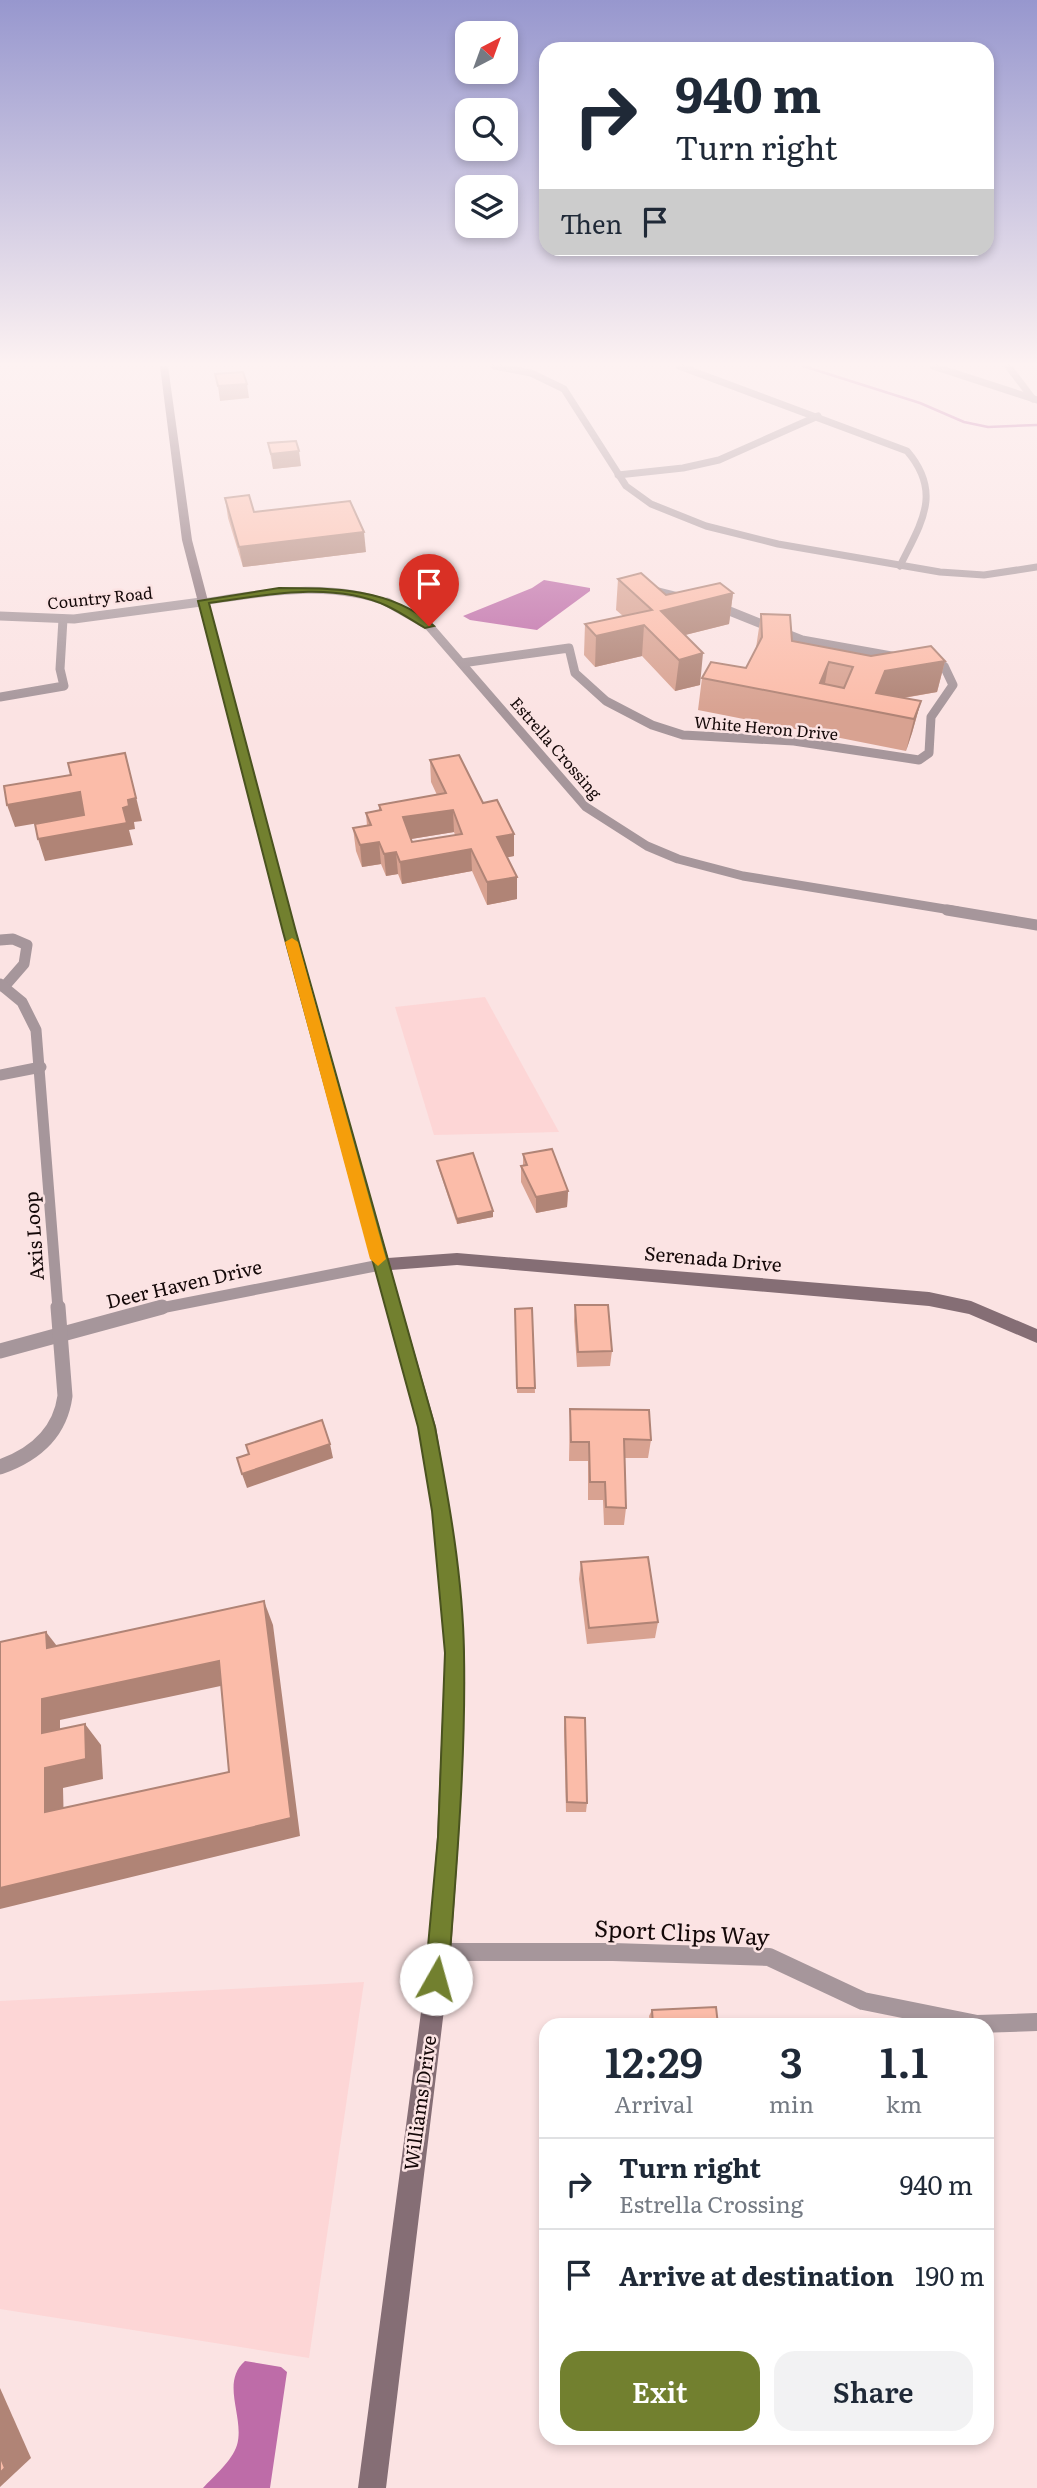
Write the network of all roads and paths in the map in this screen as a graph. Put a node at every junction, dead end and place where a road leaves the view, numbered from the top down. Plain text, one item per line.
1 (179, 482) edge
2 (624, 482) edge
3 (928, 482) edge
4 (900, 566) junction
5 (1037, 567) edge
6 (641, 587) edge
7 (203, 601) junction
8 (699, 601) edge
9 (712, 604) edge
10 (0, 617) edge
11 (63, 619) junction
12 (463, 663) junction
13 (0, 698) edge
14 (1037, 925) edge
15 (0, 940) edge
16 (2, 986) edge
17 (41, 1068) junction
18 (0, 1075) edge
19 (380, 1265) junction
20 (60, 1333) junction
21 (1037, 1336) edge
22 (0, 1351) edge
23 (0, 1467) edge
24 (440, 1952) junction
25 (947, 2018) edge
26 (1037, 2022) edge
27 (994, 2023) edge
28 (372, 2488) edge

1 - 7 main road, Williams Drive
2 - 4 street
3 - 4 street
4 - 5 street
6 - 8 street
7 - 11 street, Country Road
7 - 12 street, Estrella Crossing
7 - 19 main road, Williams Drive
9 - 12 street, White Heron Drive
10 - 11 street, Country Road
11 - 13 street
12 - 14 street, Estrella Crossing
15 - 16 street
16 - 17 street, Axis Loop
17 - 18 street
17 - 20 street, Axis Loop
19 - 20 street, Deer Haven Drive
19 - 21 main road, Serenada Drive
19 - 24 main road, Williams Drive
20 - 22 street, Deer Haven Drive
20 - 23 street, Axis Loop
24 - 25 street, Sport Clips Way
24 - 28 main road, Williams Drive
26 - 27 street, Sport Clips Way

